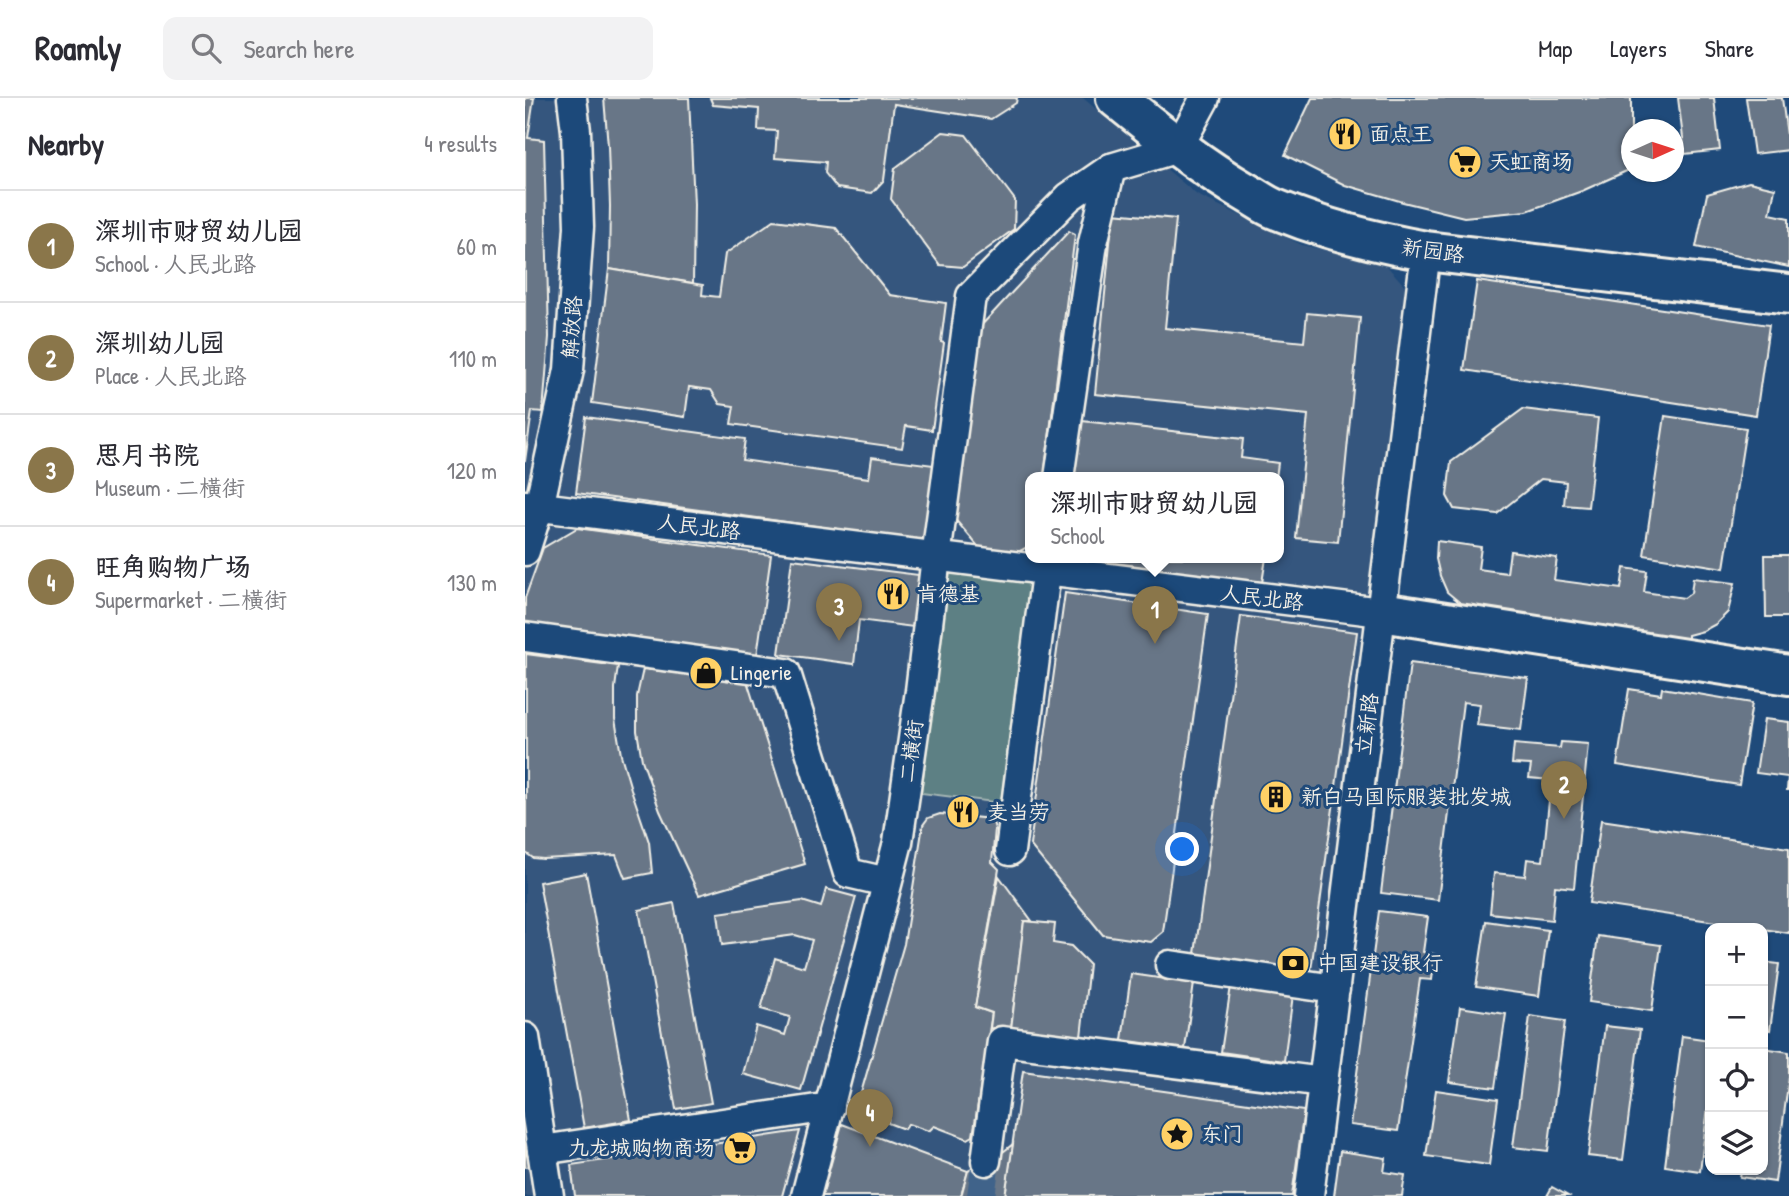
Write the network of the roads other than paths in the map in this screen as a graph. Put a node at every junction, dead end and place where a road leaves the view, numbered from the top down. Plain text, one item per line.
1 (572, 98) edge
2 (1116, 98) edge
3 (1205, 98) edge
4 (1178, 148) junction
5 (1111, 168) junction
6 (1426, 251) junction
7 (1789, 294) edge
8 (1060, 472) edge
9 (532, 506) edge
10 (525, 551) edge
11 (936, 557) junction
12 (1025, 563) edge
13 (1047, 564) edge
14 (1381, 612) junction
15 (525, 637) edge
16 (1789, 675) edge
17 (1010, 851) dead end
18 (887, 882) junction
19 (1170, 965) dead end
20 (1335, 989) junction
21 (525, 1037) edge
22 (1323, 1082) junction
23 (830, 1107) junction
24 (542, 1150) junction
25 (986, 1161) tunnel mouth
26 (549, 1196) edge
27 (806, 1196) edge
28 (1309, 1196) edge

1 - 9 street, 解放路
2 - 4 main road, 新园路
3 - 4 street
4 - 5 street
4 - 6 main road, 新园路
5 - 8 street
5 - 11 street, 二横街
6 - 7 main road, 新园路
6 - 14 street, 立新路
9 - 10 street, 解放路
9 - 11 street, 人民北路
11 - 12 street, 人民北路
11 - 18 street, 二横街
13 - 14 street, 人民北路
13 - 17 street
14 - 16 main road, 人民北路
14 - 20 street, 立新路
15 - 18 street
18 - 23 street, 二横街
19 - 20 street
20 - 22 street, 立新路
21 - 24 street
22 - 25 street
22 - 28 street, 立新路
23 - 24 street
23 - 27 street, 二横街
24 - 26 street

